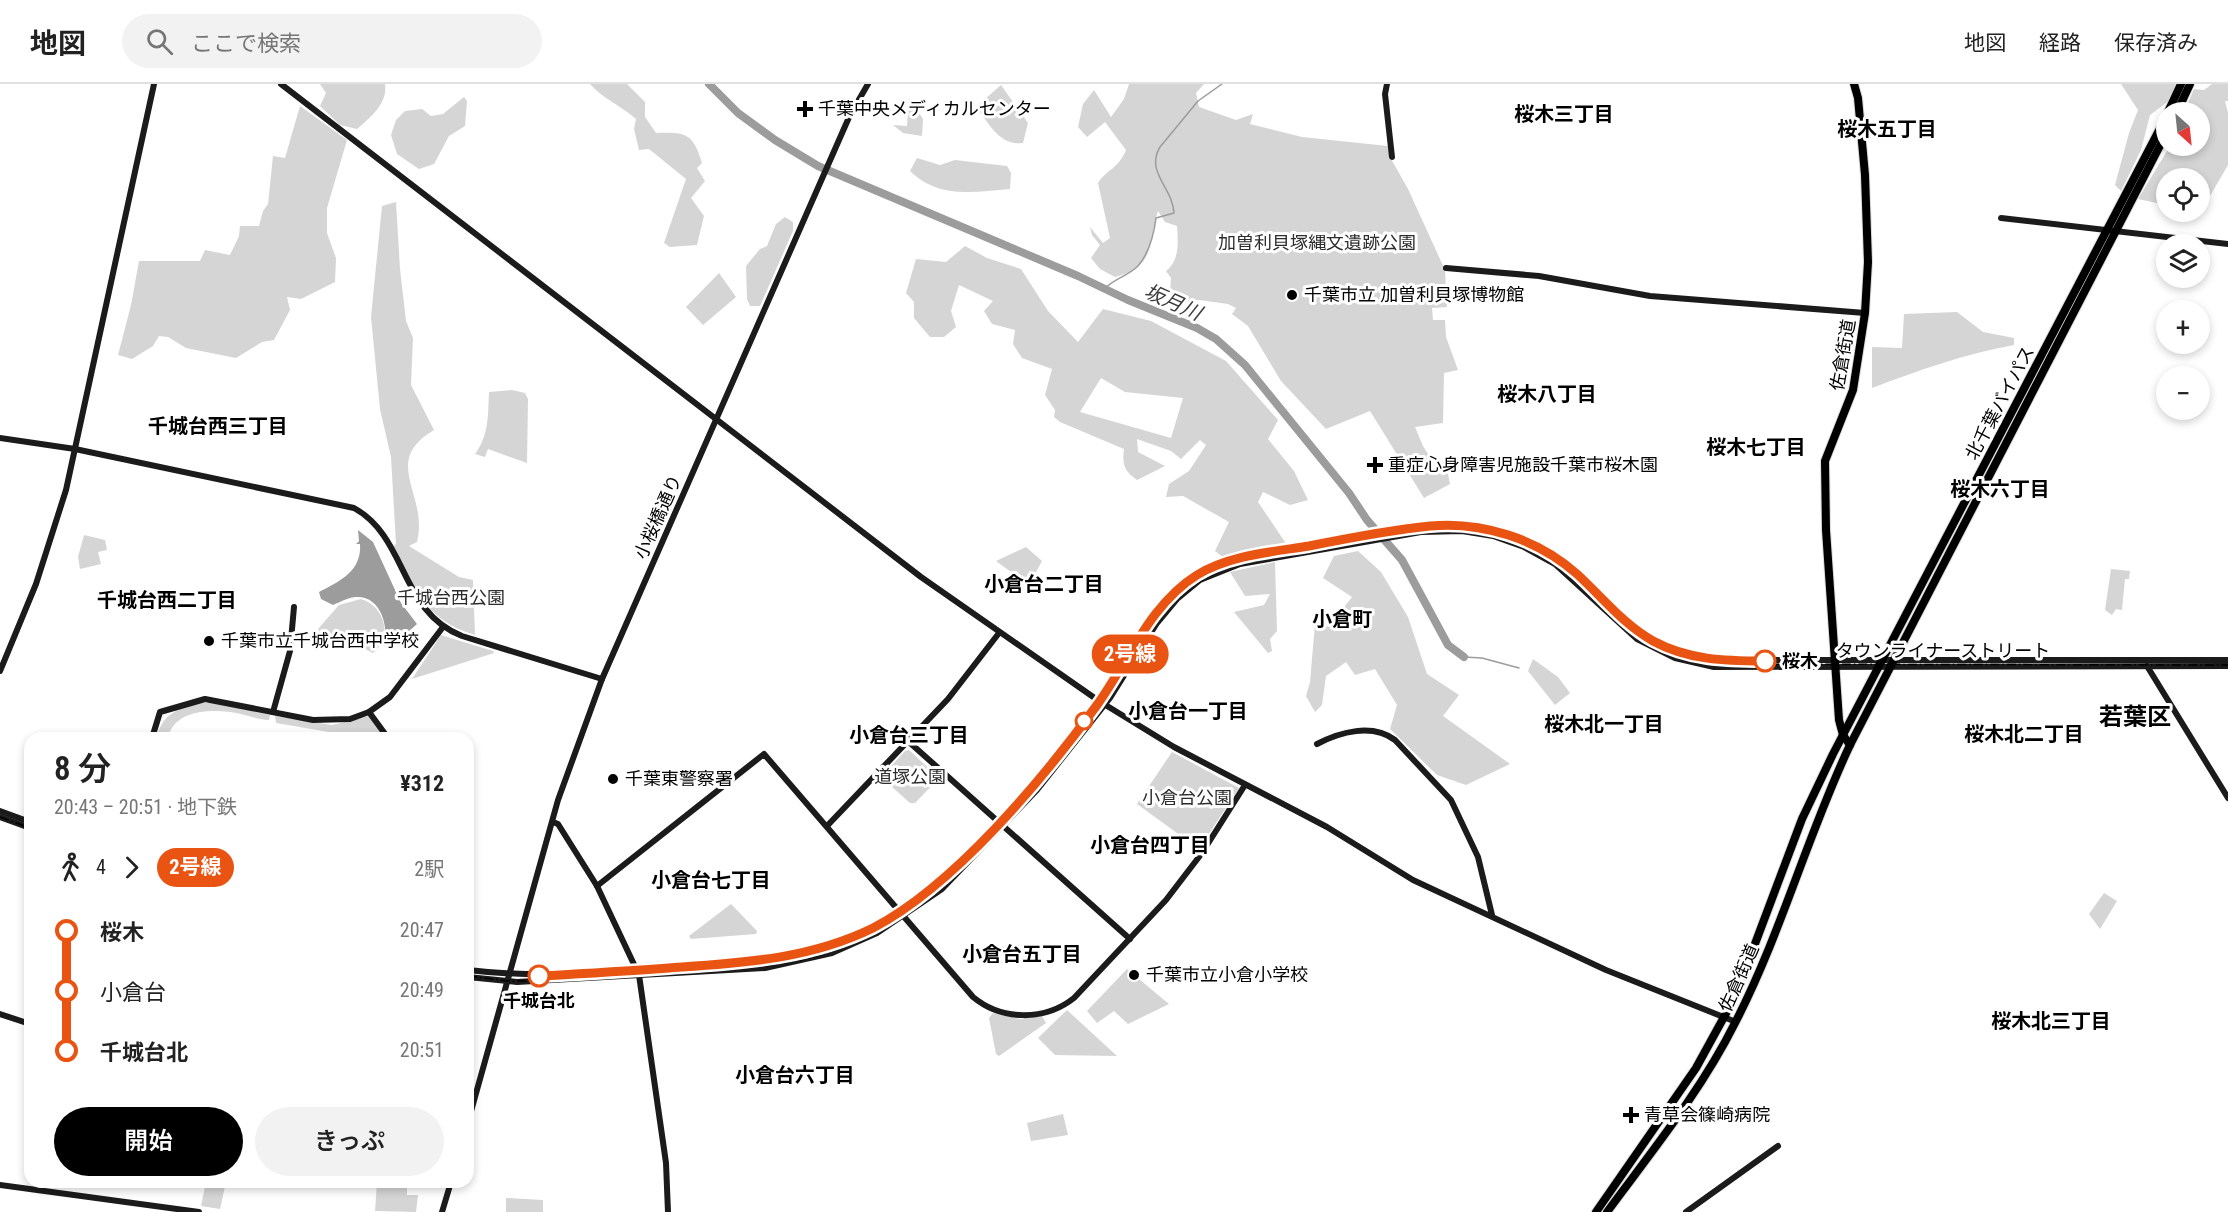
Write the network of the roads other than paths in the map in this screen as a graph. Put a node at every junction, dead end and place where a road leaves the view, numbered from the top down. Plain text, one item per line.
1 (154, 84) edge
2 (281, 84) edge
3 (868, 84) edge
4 (1387, 84) edge
5 (1854, 84) edge
6 (2181, 84) edge
7 (2190, 84) edge
8 (2173, 102) edge
9 (2182, 102) edge
10 (2156, 138) edge
11 (2156, 152) edge
12 (1392, 157) dead end
13 (2001, 218) dead end
14 (2111, 231) junction
15 (2228, 244) edge
16 (1446, 268) dead end
17 (1865, 312) junction
18 (717, 419) junction
19 (0, 438) edge
20 (75, 448) junction
21 (294, 607) dead end
22 (443, 627) junction
23 (999, 633) junction
24 (2228, 660) edge
25 (1836, 663) junction
26 (1879, 663) junction
27 (1894, 663) junction
28 (2147, 666) junction
29 (2228, 666) edge
30 (1, 668) edge
31 (602, 679) junction
32 (1102, 703) junction
33 (273, 712) junction
34 (369, 712) junction
35 (154, 732) edge
36 (384, 732) edge
37 (1843, 735) junction
38 (909, 742) junction
39 (1317, 744) dead end
40 (1850, 745) junction
41 (1245, 785) junction
42 (2228, 798) edge
43 (0, 811) edge
44 (0, 817) edge
45 (24, 820) edge
46 (553, 822) junction
47 (1002, 824) junction
48 (24, 826) edge
49 (827, 826) junction
50 (597, 886) junction
51 (902, 915) junction
52 (1492, 915) junction
53 (1130, 939) junction
54 (474, 971) edge
55 (638, 973) junction
56 (474, 977) edge
57 (508, 979) junction
58 (0, 1014) edge
59 (1725, 1017) junction
60 (24, 1022) edge
61 (1736, 1022) junction
62 (474, 1101) edge
63 (1778, 1146) dead end
64 (0, 1185) edge
65 (449, 1188) edge
66 (199, 1212) edge
67 (442, 1212) edge
68 (668, 1212) edge
69 (1596, 1212) edge
70 (1607, 1212) edge
71 (1686, 1212) edge

1 - 20 street
2 - 18 street
3 - 18 street, 小桜橋通り
4 - 12 street
5 - 17 highway, 佐倉街道
6 - 8 highway
7 - 9 highway
10 - 14 highway, 北千葉バイパス
11 - 14 highway, 北千葉バイパス
13 - 14 street
14 - 15 street
14 - 26 highway, 北千葉バイパス
14 - 27 highway, 北千葉バイパス
16 - 17 street
17 - 25 highway, 佐倉街道
18 - 23 street
18 - 31 street, 小桜橋通り
19 - 20 street
20 - 22 street
20 - 30 street
21 - 33 street
22 - 31 street
22 - 34 street
23 - 32 street
23 - 38 street
24 - 27 street, タウンライナーストリート
25 - 26 street, タウンライナーストリート
25 - 32 street, タウンライナーストリート
25 - 37 highway, 佐倉街道
26 - 27 street, タウンライナーストリート
26 - 37 highway, 北千葉バイパス
27 - 28 street, タウンライナーストリート
27 - 40 highway, 北千葉バイパス
28 - 29 street, タウンライナーストリート
28 - 42 street
31 - 46 street, 小桜橋通り
32 - 41 street
32 - 47 street, タウンライナーストリート
33 - 34 street
33 - 35 street
34 - 36 street
37 - 40 highway, 佐倉街道
37 - 59 highway, 佐倉街道
38 - 47 street
38 - 49 street
39 - 52 street
40 - 61 highway, 佐倉街道
41 - 52 street
41 - 53 street
43 - 45 street
44 - 48 street
46 - 50 street
46 - 57 street, 小桜橋通り
47 - 51 street, タウンライナーストリート
47 - 53 street
49 - 50 street
49 - 51 street
50 - 55 street
51 - 53 street
51 - 55 street, タウンライナーストリート
52 - 59 street
54 - 57 street, タウンライナーストリート
55 - 57 street, タウンライナーストリート
55 - 68 street
56 - 57 street, タウンライナーストリート
57 - 62 street, 小桜橋通り
58 - 60 street
59 - 61 street
59 - 69 highway, 佐倉街道
61 - 70 highway, 佐倉街道
63 - 71 street
64 - 66 street
65 - 67 street

